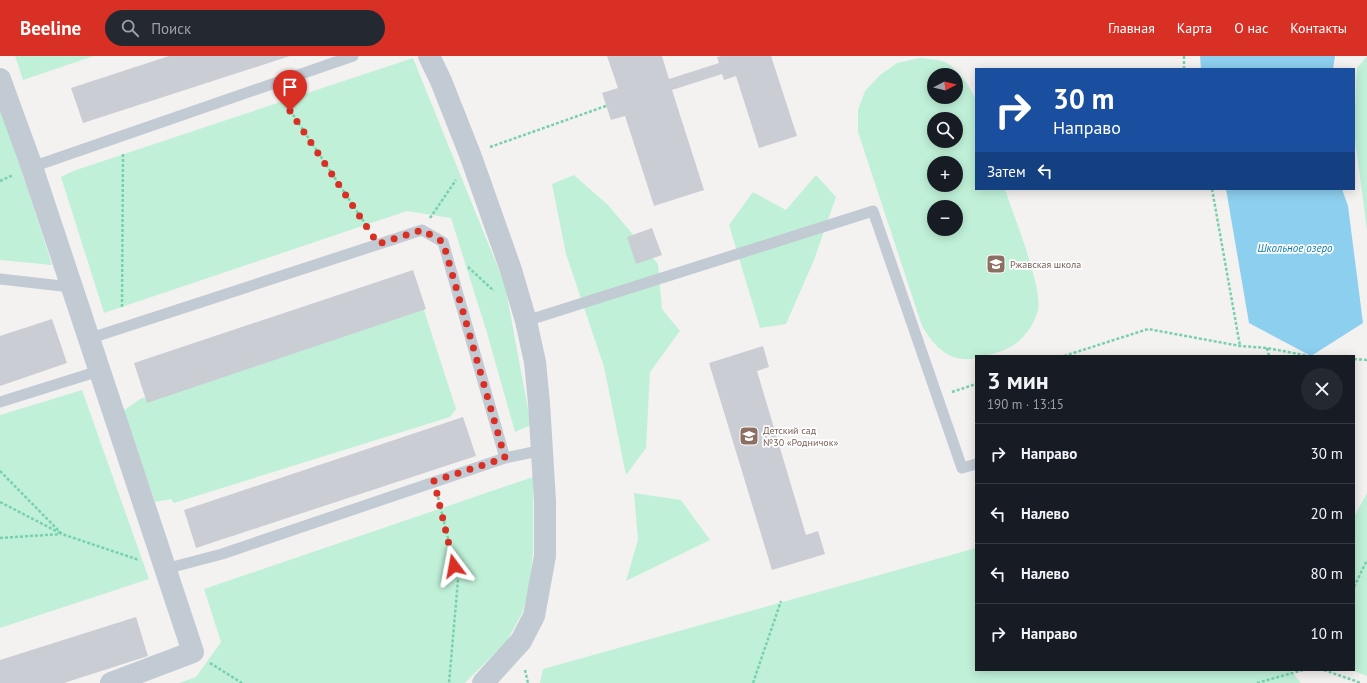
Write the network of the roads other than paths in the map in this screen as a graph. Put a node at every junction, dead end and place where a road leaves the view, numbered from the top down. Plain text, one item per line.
1 (353, 56) edge
2 (429, 56) edge
3 (0, 79) edge
4 (32, 167) junction
5 (0, 278) edge
6 (71, 287) junction
7 (526, 321) junction
8 (88, 339) junction
9 (99, 372) junction
10 (0, 402) edge
11 (543, 450) junction
12 (505, 458) junction
13 (975, 464) edge
14 (165, 569) junction
15 (111, 683) edge
16 (483, 683) edge

1 - 4 lane
2 - 7 street
3 - 4 street
4 - 6 street
5 - 6 lane
6 - 8 street
7 - 11 street
7 - 13 lane
8 - 9 street
8 - 12 lane
9 - 10 lane
9 - 14 street
11 - 12 lane
11 - 16 street
12 - 14 lane
14 - 15 street

